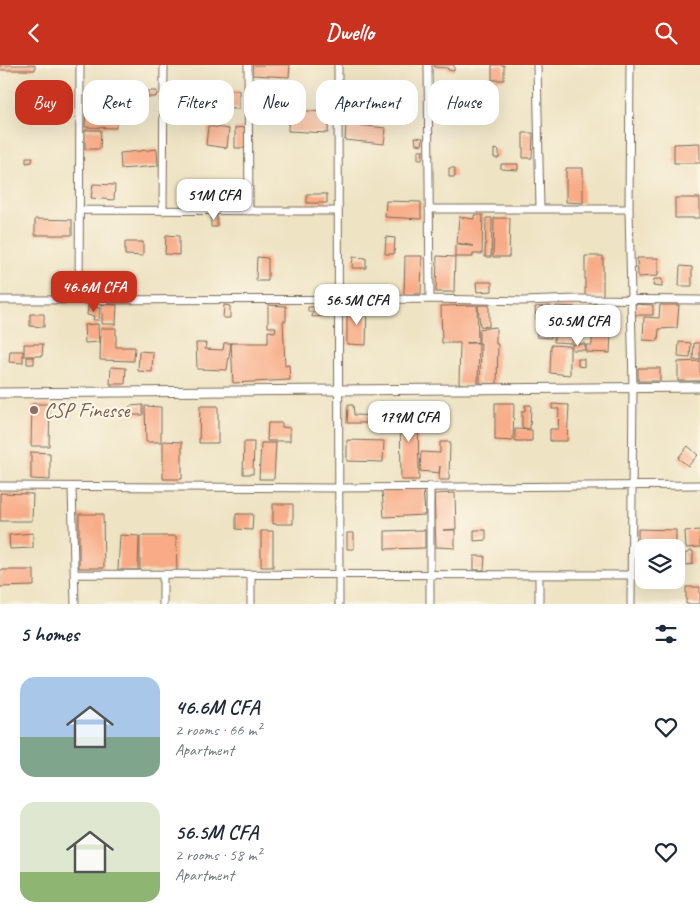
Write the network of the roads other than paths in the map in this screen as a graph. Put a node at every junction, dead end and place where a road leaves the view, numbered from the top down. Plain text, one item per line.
1 (80, 65) edge
2 (164, 65) edge
3 (248, 65) edge
4 (338, 65) edge
5 (428, 65) edge
6 (537, 65) edge
7 (630, 65) edge
8 (429, 209) junction
9 (540, 209) junction
10 (629, 209) junction
11 (79, 210) junction
12 (163, 211) junction
13 (249, 211) junction
14 (338, 211) junction
15 (79, 299) junction
16 (338, 299) junction
17 (430, 299) junction
18 (631, 299) junction
19 (0, 300) edge
20 (700, 300) edge
21 (633, 386) junction
22 (700, 387) edge
23 (338, 390) junction
24 (0, 393) edge
25 (700, 485) edge
26 (430, 486) junction
27 (632, 486) junction
28 (0, 487) edge
29 (72, 487) junction
30 (338, 488) junction
31 (338, 573) junction
32 (74, 574) junction
33 (163, 574) junction
34 (251, 574) junction
35 (430, 574) junction
36 (539, 575) junction
37 (630, 575) junction
38 (75, 604) edge
39 (163, 604) edge
40 (251, 604) edge
41 (338, 604) edge
42 (430, 604) edge
43 (539, 604) edge
44 (631, 604) edge

1 - 11 street
2 - 12 street
3 - 13 street
4 - 14 street
5 - 8 street
6 - 9 street
7 - 10 street
8 - 9 street
8 - 17 street
9 - 10 street
10 - 18 street
11 - 12 street
11 - 15 street
12 - 13 street
13 - 14 street
14 - 16 street
15 - 16 street
15 - 19 street
16 - 17 street
16 - 23 street
17 - 18 street
18 - 20 street
18 - 21 street
21 - 22 street
21 - 23 street
21 - 27 street
23 - 24 street
23 - 30 street
25 - 27 street
26 - 27 street
26 - 30 street
26 - 35 street
27 - 37 street
28 - 29 street
29 - 30 street
29 - 32 street
30 - 31 street
31 - 34 street
31 - 35 street
31 - 41 street
32 - 33 street
32 - 38 street
33 - 34 street
33 - 39 street
34 - 40 street
35 - 36 street
35 - 42 street
36 - 37 street
36 - 43 street
37 - 44 street

